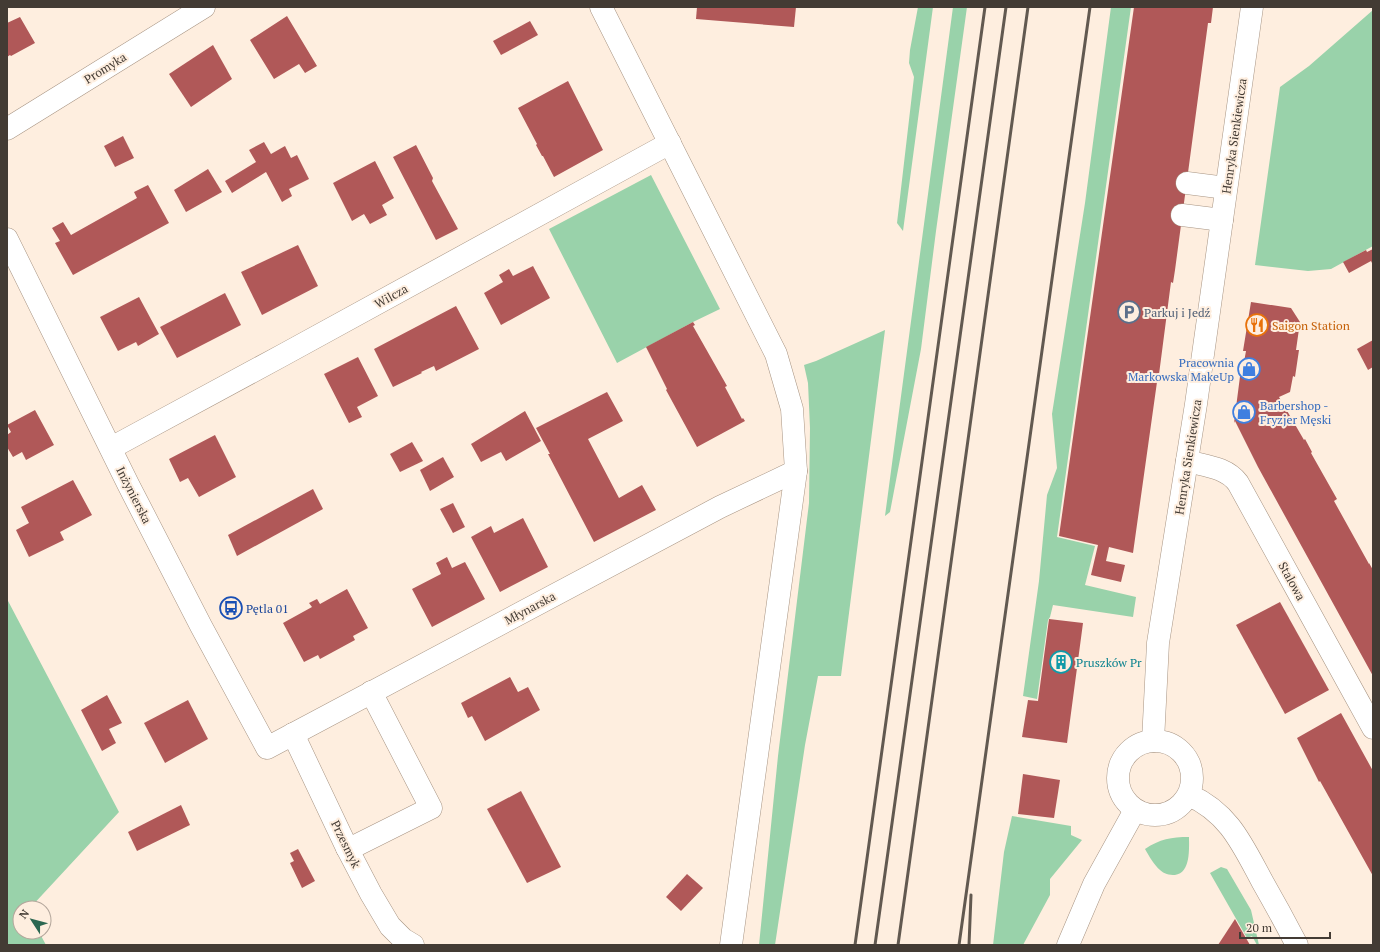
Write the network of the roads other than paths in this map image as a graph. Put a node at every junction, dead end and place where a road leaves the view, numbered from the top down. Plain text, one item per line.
1 (204, 7) edge
2 (601, 7) edge
3 (1252, 7) edge
4 (7, 129) edge
5 (670, 143) junction
6 (1187, 183) dead end
7 (1226, 188) junction
8 (1182, 215) dead end
9 (1222, 220) junction
10 (7, 239) edge
11 (111, 448) junction
12 (1188, 461) junction
13 (796, 471) junction
14 (371, 692) junction
15 (1373, 728) edge
16 (293, 734) junction
17 (1153, 741) junction
18 (267, 748) joint
19 (1189, 795) junction
20 (1135, 810) junction
21 (347, 848) junction
22 (413, 945) edge
23 (731, 945) edge
24 (1068, 945) edge
25 (1298, 945) edge

1 - 4 street, Promyka
2 - 5 street
3 - 7 street, Henryka Sienkiewicza
5 - 11 street, Wilcza
5 - 13 street
6 - 7 street
7 - 9 street, Henryka Sienkiewicza
8 - 9 street
9 - 12 street, Henryka Sienkiewicza
10 - 11 street, Inżynierska
11 - 18 street, Inżynierska
12 - 15 street, Stalowa
12 - 17 street, Henryka Sienkiewicza
13 - 14 street, Młynarska
13 - 23 street
14 - 16 street, Młynarska
14 - 21 street
16 - 18 street, Młynarska
16 - 21 street, Przesmyk
17 - 19 street
17 - 20 street
19 - 20 street
19 - 25 street
20 - 24 street
21 - 22 street, Przesmyk

